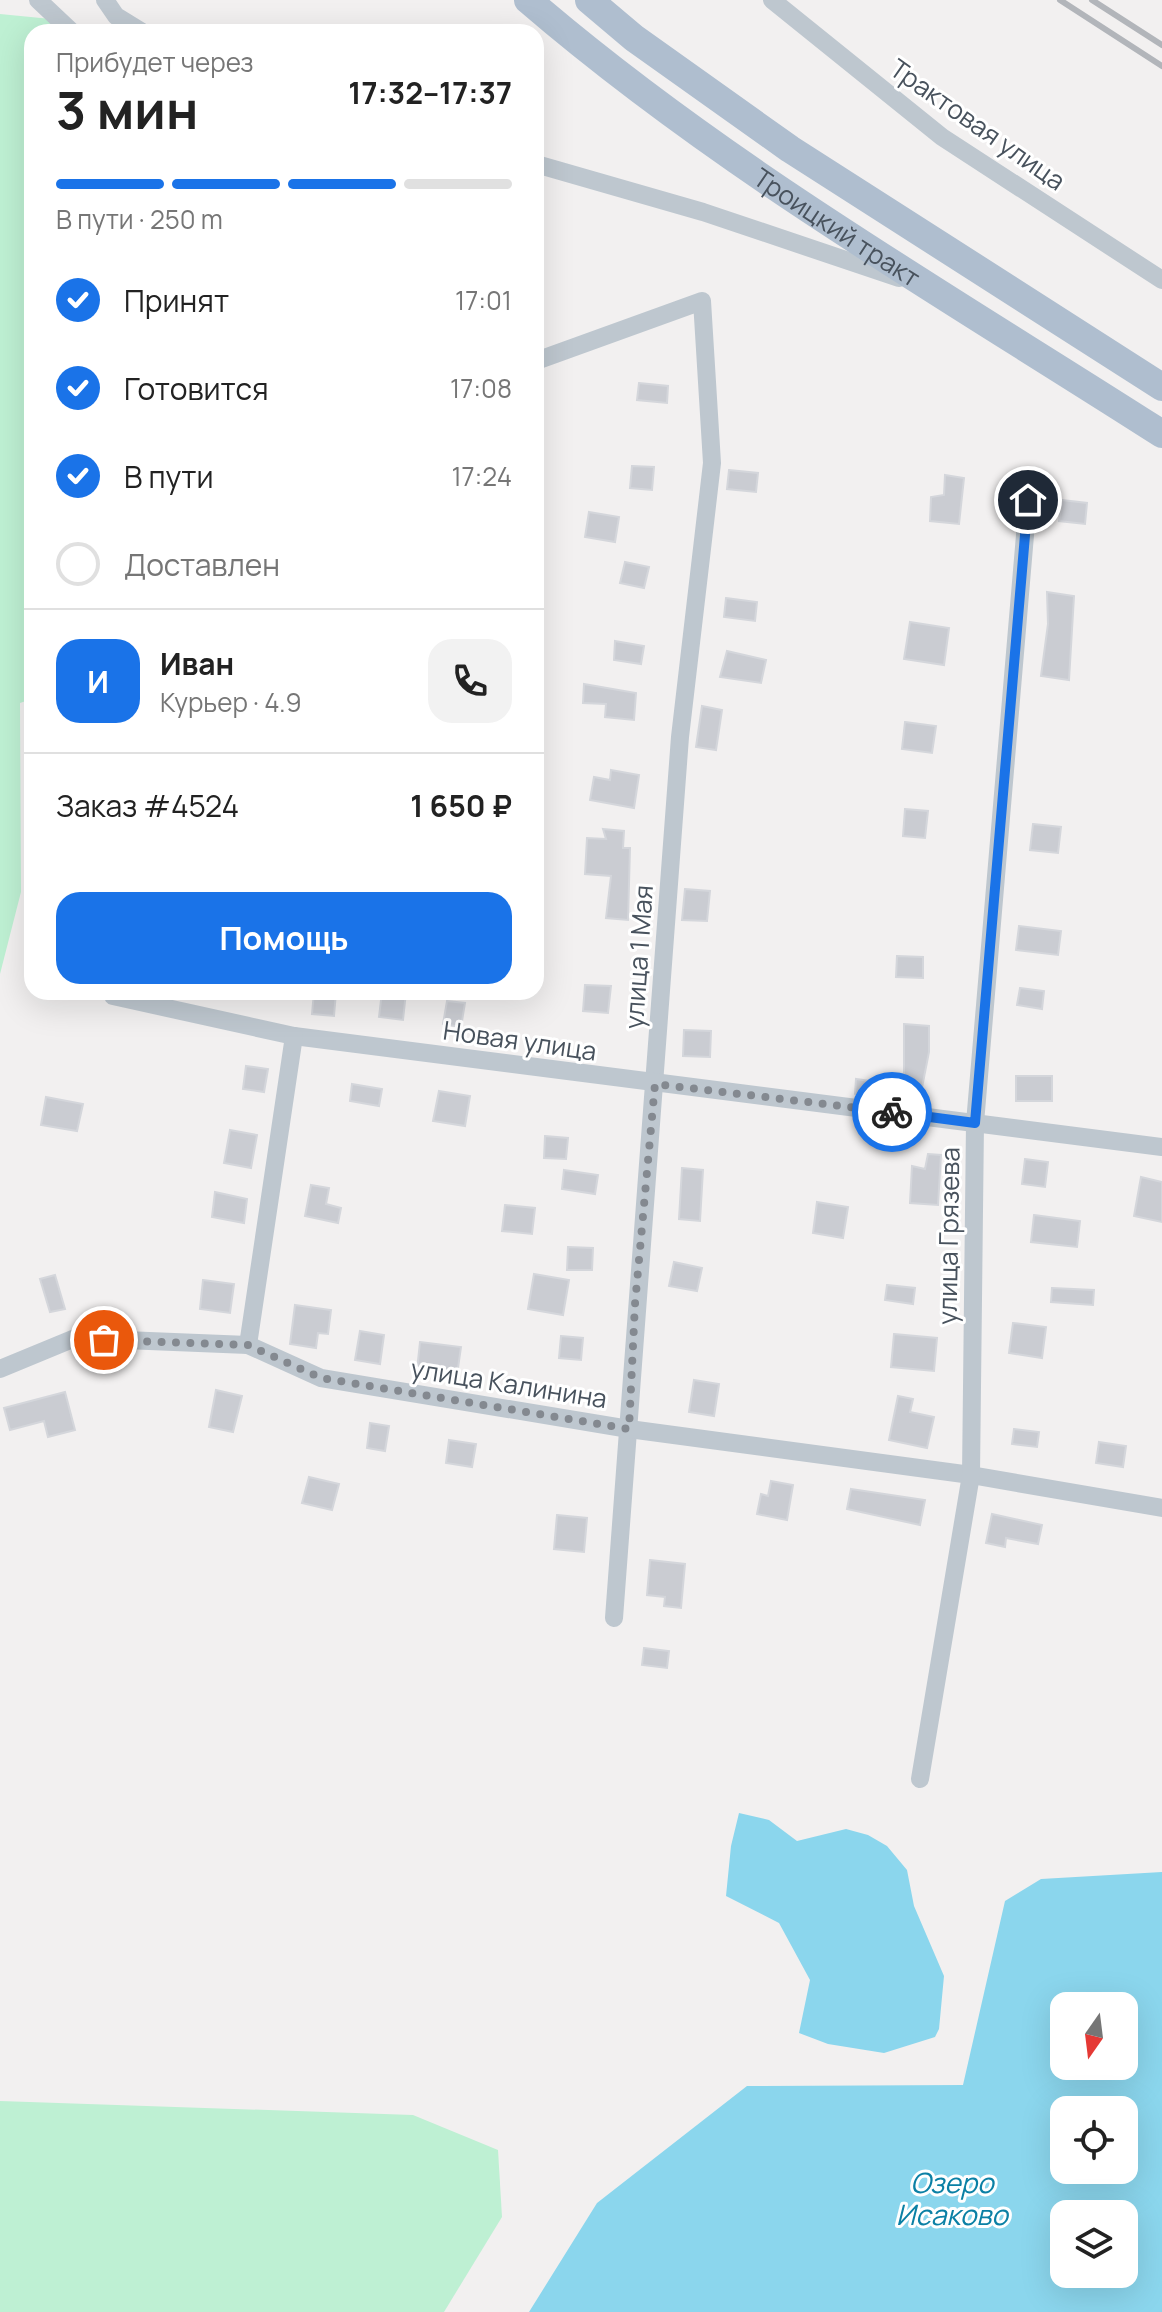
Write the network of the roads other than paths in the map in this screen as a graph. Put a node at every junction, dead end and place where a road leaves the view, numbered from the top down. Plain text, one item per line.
1 (38, 0) edge
2 (105, 0) edge
3 (528, 0) edge
4 (589, 0) edge
5 (772, 0) edge
6 (64, 24) edge
7 (129, 24) edge
8 (544, 166) edge
9 (1162, 280) edge
10 (944, 293) junction
11 (544, 358) edge
12 (1162, 387) edge
13 (1162, 434) edge
14 (1028, 500) dead end
15 (139, 1000) edge
16 (294, 1036) junction
17 (655, 1084) junction
18 (975, 1123) junction
19 (1162, 1147) edge
20 (248, 1345) junction
21 (0, 1369) edge
22 (629, 1429) junction
23 (971, 1475) junction
24 (1162, 1508) edge
25 (614, 1618) dead end
26 (920, 1779) dead end

1 - 6 street
2 - 7 street
3 - 10 main road, Троицкий тракт
4 - 12 main road, Троицкий тракт
5 - 9 street, Трактовая улица
8 - 10 street
10 - 13 main road, Троицкий тракт
11 - 17 street, улица 1 Мая
14 - 18 street, улица Грязева
15 - 16 street, Новая улица
16 - 17 street, Новая улица
16 - 20 street
17 - 18 street, Новая улица
17 - 22 street, улица 1 Мая
18 - 19 street, Новая улица
18 - 23 street, улица Грязева
20 - 21 street, улица Калинина
20 - 22 street, улица Калинина
22 - 23 street, улица Калинина
22 - 25 street, улица 1 Мая
23 - 24 street, улица Калинина
23 - 26 street, улица Грязева

